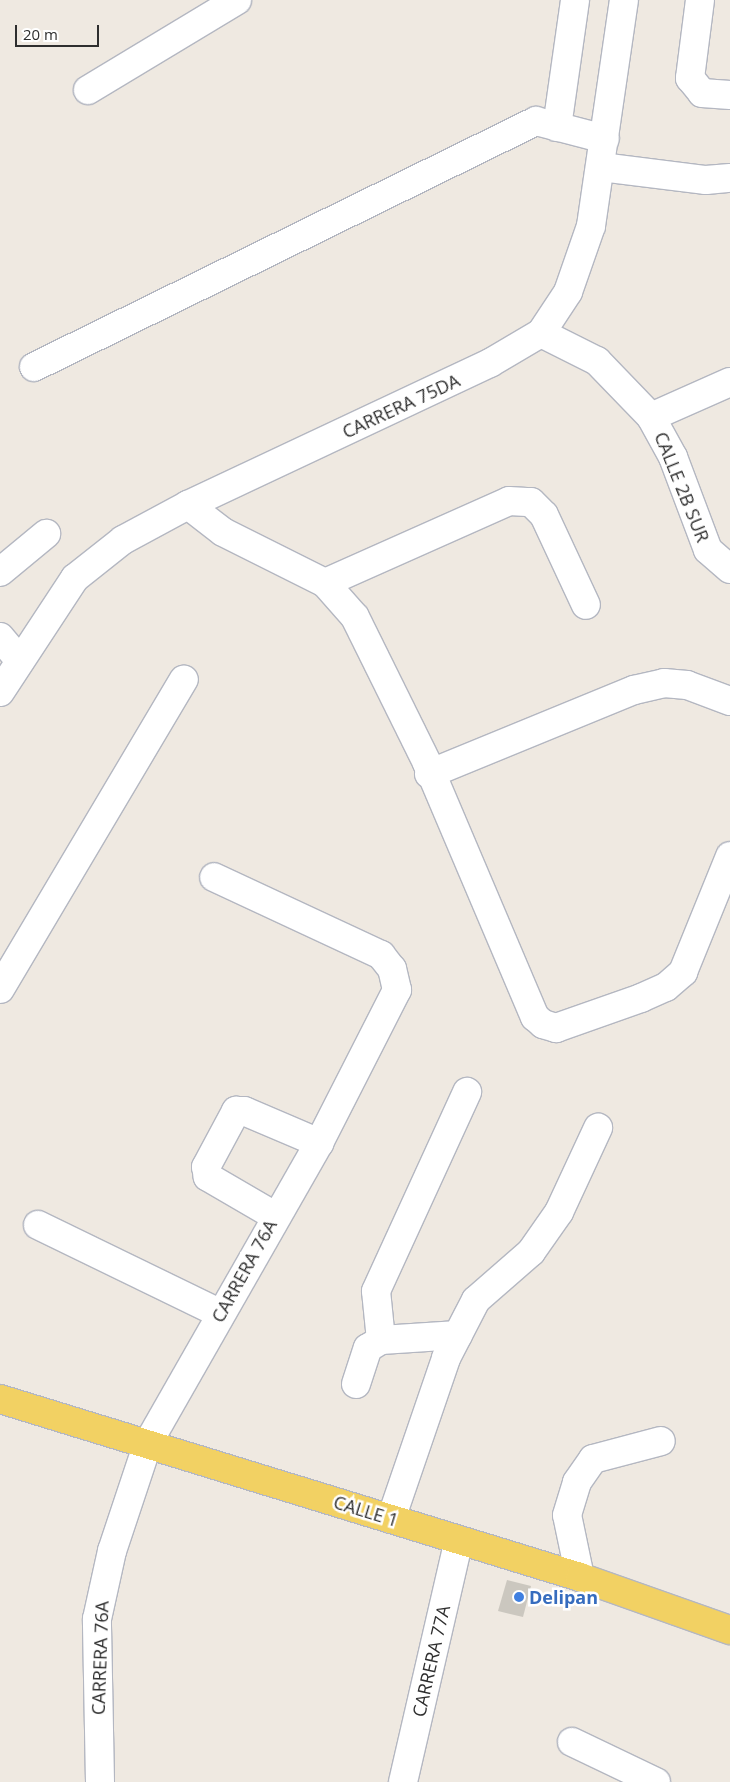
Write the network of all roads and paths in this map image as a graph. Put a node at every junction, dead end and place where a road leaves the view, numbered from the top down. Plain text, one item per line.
1 (237, 0) edge
2 (575, 0) edge
3 (624, 0) edge
4 (700, 0) edge
5 (88, 90) dead end
6 (730, 95) edge
7 (557, 127) junction
8 (605, 139) junction
9 (601, 167) junction
10 (730, 178) edge
11 (541, 333) junction
12 (34, 366) dead end
13 (730, 382) edge
14 (652, 417) junction
15 (188, 506) junction
16 (46, 534) dead end
17 (730, 569) edge
18 (0, 572) edge
19 (325, 583) junction
20 (586, 605) dead end
21 (0, 636) edge
22 (20, 661) junction
23 (184, 679) dead end
24 (0, 692) edge
25 (730, 702) edge
26 (428, 774) junction
27 (730, 856) edge
28 (214, 877) dead end
29 (0, 990) edge
30 (467, 1092) dead end
31 (598, 1128) dead end
32 (318, 1142) junction
33 (275, 1216) junction
34 (38, 1225) dead end
35 (221, 1314) junction
36 (458, 1335) junction
37 (381, 1340) junction
38 (356, 1384) dead end
39 (0, 1399) edge
40 (662, 1441) dead end
41 (148, 1443) junction
42 (391, 1519) junction
43 (459, 1540) junction
44 (580, 1577) junction
45 (730, 1630) edge
46 (572, 1742) dead end
47 (100, 1782) edge
48 (403, 1782) edge
49 (656, 1782) edge

1 - 5 street
2 - 7 street
3 - 8 street, CARRERA 75DA
4 - 6 street
7 - 8 street
7 - 12 street
8 - 9 street, CARRERA 75DA
9 - 10 street
9 - 11 street, CARRERA 75DA
11 - 14 street, CALLE 2B SUR
11 - 15 street, CARRERA 75DA
13 - 14 street
14 - 17 street, CALLE 2B SUR
15 - 19 street
15 - 22 street, CARRERA 75DA
16 - 18 street
19 - 20 street
19 - 26 street
21 - 22 street
22 - 24 street, CARRERA 75DA
23 - 29 street
25 - 26 street
26 - 27 street
28 - 32 street, CARRERA 76A
30 - 37 street
31 - 36 street
32 - 33 street, CARRERA 76A
32 - 33 street
33 - 35 street, CARRERA 76A
34 - 35 street
35 - 41 street, CARRERA 76A
36 - 37 street
36 - 42 street
37 - 38 street
39 - 41 main road, CALLE 1
40 - 44 street
41 - 42 main road, CALLE 1
41 - 47 street, CARRERA 76A
42 - 43 main road, CALLE 1
43 - 44 main road, CALLE 1
43 - 48 street, CARRERA 77A
44 - 45 main road, CALLE 1
46 - 49 street

